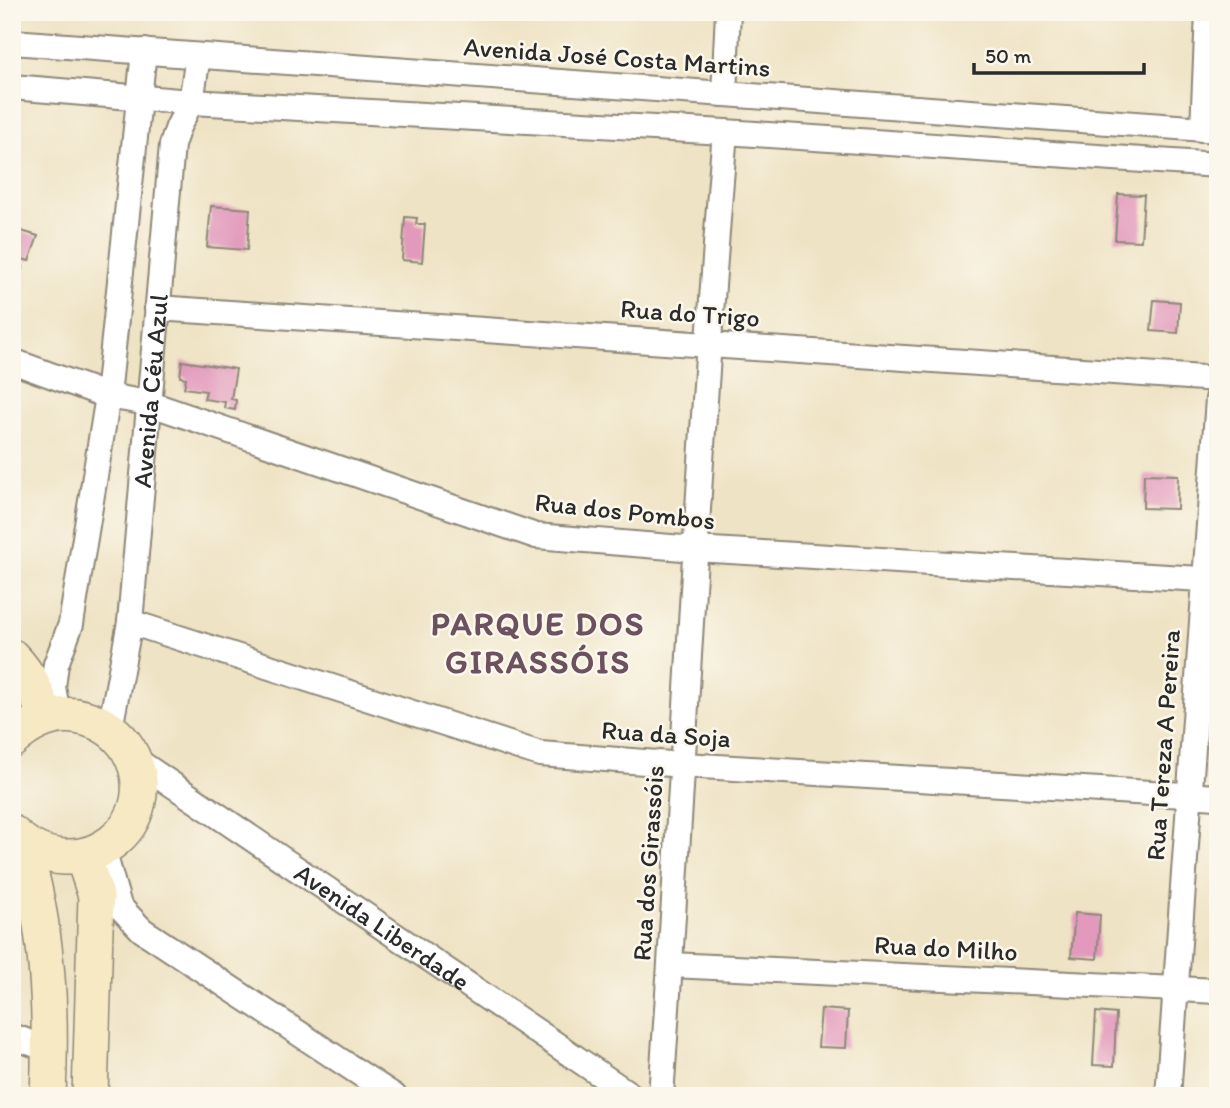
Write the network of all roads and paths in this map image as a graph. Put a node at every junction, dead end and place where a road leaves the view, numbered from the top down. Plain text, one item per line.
1 (728, 12) edge
2 (1208, 12) edge
3 (12, 42) edge
4 (144, 51) junction
5 (198, 56) junction
6 (12, 87) edge
7 (724, 94) junction
8 (140, 96) junction
9 (191, 102) junction
10 (1211, 130) edge
11 (725, 132) junction
12 (1218, 165) edge
13 (157, 308) junction
14 (707, 344) junction
15 (12, 361) edge
16 (1218, 379) edge
17 (108, 396) junction
18 (1218, 399) edge
19 (148, 403) junction
20 (695, 549) junction
21 (1212, 580) edge
22 (130, 622) junction
23 (12, 657) edge
24 (52, 717) junction
25 (110, 729) junction
26 (12, 740) edge
27 (133, 758) junction
28 (684, 765) junction
29 (1190, 795) junction
30 (1218, 797) edge
31 (17, 838) edge
32 (93, 853) junction
33 (671, 965) junction
34 (1176, 989) junction
35 (1218, 991) edge
36 (12, 1036) edge
37 (50, 1050) junction
38 (48, 1096) edge
39 (90, 1096) edge
40 (394, 1096) edge
41 (632, 1096) edge
42 (661, 1096) edge
43 (1168, 1096) edge

1 - 7 street
2 - 10 street
3 - 4 street, Avenida José Costa Martins
4 - 5 street, Avenida José Costa Martins
4 - 8 street, Avenida Céu Azul
5 - 7 street, Avenida José Costa Martins
5 - 9 street, Avenida Céu Azul
6 - 8 street
7 - 10 street, Avenida José Costa Martins
8 - 9 street
8 - 17 street, Avenida Céu Azul
9 - 11 street
9 - 13 street, Avenida Céu Azul
11 - 12 street
11 - 14 street, Rua dos Girassóis
13 - 14 street, Rua do Trigo
13 - 19 street, Avenida Céu Azul
14 - 16 street, Rua do Trigo
14 - 20 street, Rua dos Girassóis
15 - 17 street, Rua dos Pombos
17 - 19 street, Rua dos Pombos
17 - 24 street, Avenida Céu Azul
18 - 21 street, Rua Tereza A Pereira
19 - 20 street, Rua dos Pombos
19 - 22 street, Avenida Céu Azul
20 - 21 street, Rua dos Pombos
20 - 28 street, Rua dos Girassóis
21 - 29 street, Rua Tereza A Pereira
22 - 25 street, Avenida Céu Azul
22 - 28 street, Rua da Soja
23 - 24 street
24 - 25 street
24 - 26 street
25 - 27 street
27 - 32 street
27 - 41 street, Avenida Liberdade
28 - 29 street, Rua da Soja
28 - 33 street, Rua dos Girassóis
29 - 30 street, Rua da Soja
29 - 34 street, Rua Tereza A Pereira
31 - 32 street
31 - 37 street
32 - 39 street
32 - 40 street
33 - 34 street, Rua do Milho
33 - 42 street, Rua dos Girassóis
34 - 35 street, Rua do Milho
34 - 43 street, Rua Tereza A Pereira
36 - 37 street
37 - 38 street

